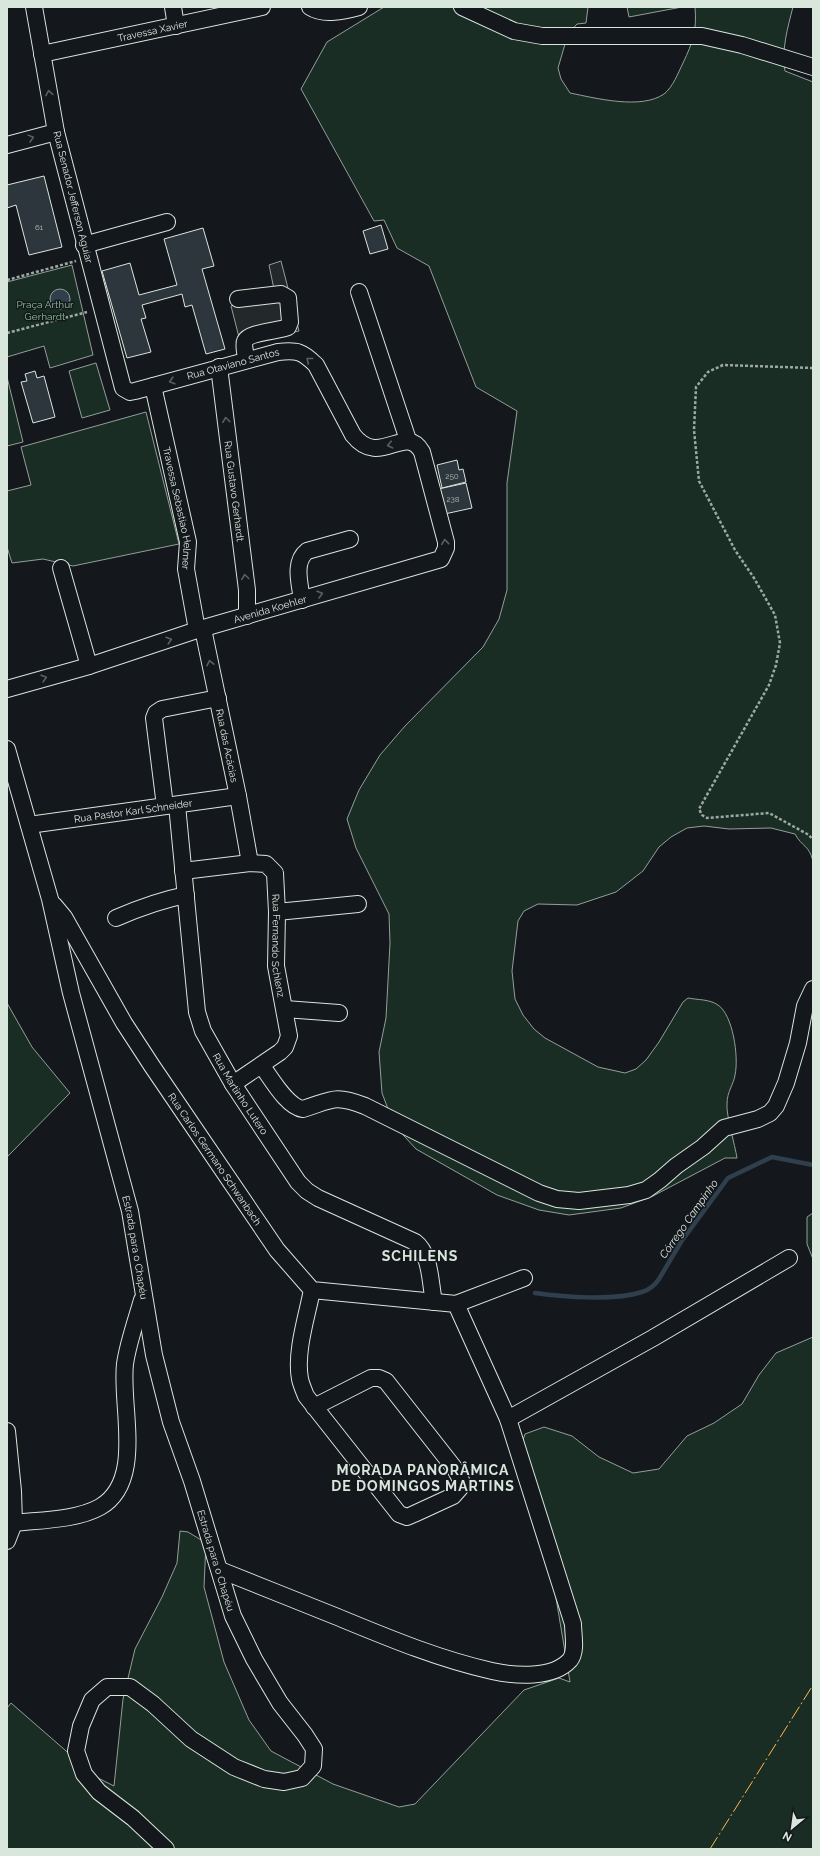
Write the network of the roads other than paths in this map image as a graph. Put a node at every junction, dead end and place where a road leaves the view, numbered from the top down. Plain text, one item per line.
1 (34, 7) edge
2 (172, 7) edge
3 (262, 7) edge
4 (310, 7) edge
5 (359, 7) edge
6 (462, 7) edge
7 (176, 26) junction
8 (42, 54) junction
9 (813, 67) edge
10 (56, 132) junction
11 (7, 145) edge
12 (167, 222) dead end
13 (86, 251) junction
14 (359, 292) dead end
15 (238, 299) dead end
16 (246, 360) junction
17 (220, 367) junction
18 (121, 384) joint
19 (153, 386) junction
20 (408, 440) junction
21 (350, 539) dead end
22 (61, 568) dead end
23 (302, 600) junction
24 (247, 616) junction
25 (200, 630) junction
26 (89, 666) junction
27 (7, 689) edge
28 (218, 698) junction
29 (7, 749) edge
30 (238, 796) junction
31 (171, 805) junction
32 (29, 825) junction
33 (250, 863) junction
34 (183, 871) junction
35 (186, 895) junction
36 (50, 899) junction
37 (358, 904) dead end
38 (277, 912) junction
39 (116, 918) dead end
40 (813, 989) edge
41 (285, 1009) junction
42 (339, 1013) dead end
43 (262, 1066) junction
44 (233, 1084) junction
45 (789, 1258) dead end
46 (524, 1278) dead end
47 (312, 1290) junction
48 (143, 1296) junction
49 (434, 1302) junction
50 (456, 1304) junction
51 (314, 1407) junction
52 (508, 1419) junction
53 (7, 1431) edge
54 (14, 1524) junction
55 (7, 1541) edge
56 (220, 1570) junction
57 (166, 1849) edge

1 - 8 street, Rua Senador Jefferson Aguiar
2 - 7 street
3 - 7 street, Travessa Xavier
4 - 5 street
6 - 9 street
7 - 8 street, Travessa Xavier
10 -> 8 street, Rua Senador Jefferson Aguiar
11 -> 10 street
10 - 13 street, Rua Senador Jefferson Aguiar
12 - 13 street
13 - 18 street, Rua Senador Jefferson Aguiar
14 - 20 street
15 - 16 street
16 - 17 street, Rua Otaviano Santos
20 -> 16 street, Rua Otaviano Santos
17 -> 19 street, Rua Otaviano Santos
24 -> 17 street, Rua Gustavo Gerhardt
18 - 19 street, Rua Otaviano Santos
19 - 25 street, Travessa Sebastiao Helmer
23 -> 20 street, Avenida Koehler
21 - 23 street
22 - 26 street
23 - 24 street, Avenida Koehler
24 - 25 street, Avenida Koehler
26 -> 25 street, Avenida Koehler
28 -> 25 street, Rua das Acácias
27 -> 26 street, Avenida Koehler
28 - 30 street, Rua das Acácias
28 - 31 street, Rua Martinho Lutero
29 - 32 street, Estrada para o Chapéu
30 - 31 street, Rua Pastor Karl Schneider
30 - 33 street, Rua das Acácias
31 - 32 street, Rua Pastor Karl Schneider
31 - 34 street, Rua Martinho Lutero
32 - 36 street, Estrada para o Chapéu
33 - 34 street, Rua Fernando Schlenz
33 - 38 street, Rua Fernando Schlenz
34 - 35 street, Rua Martinho Lutero
35 - 39 street
35 - 44 street, Rua Martinho Lutero
36 - 47 street, Rua Carlos Germano Schwanbach
36 - 48 street, Estrada para o Chapéu
37 - 38 street
38 - 41 street, Rua Fernando Schlenz
40 - 43 street
41 - 42 street
41 - 43 street, Rua Fernando Schlenz
43 - 44 street, Rua Fernando Schlenz
44 - 49 street, Rua Martinho Lutero
45 - 52 street
46 - 50 street
47 - 49 street
47 - 51 street
48 - 54 street
48 - 56 street, Estrada para o Chapéu
49 - 50 street
50 - 52 street
51 - 51 street
52 - 56 street
53 - 54 street
54 - 55 street
56 - 57 street, Estrada para o Chapéu

